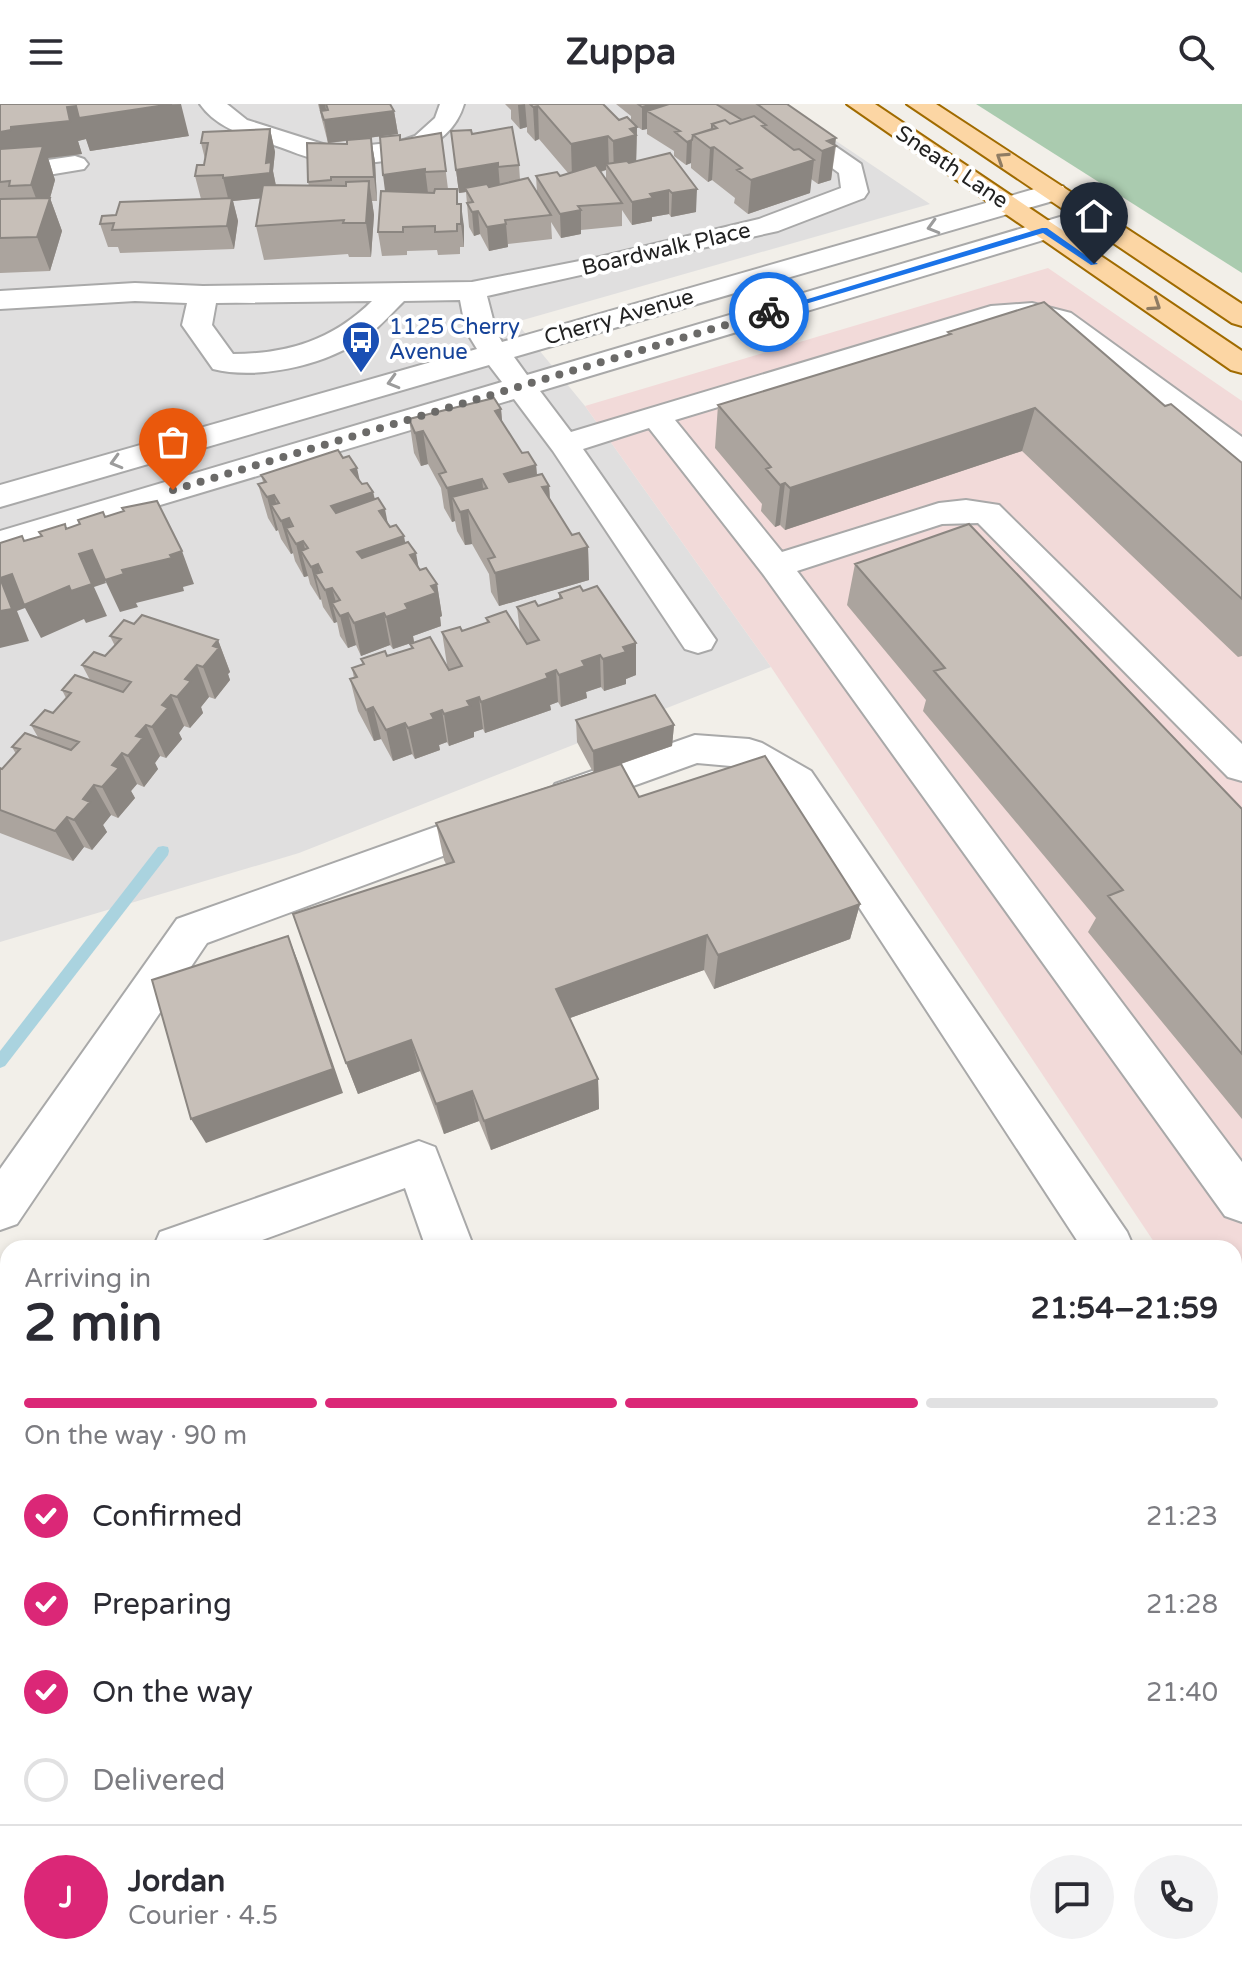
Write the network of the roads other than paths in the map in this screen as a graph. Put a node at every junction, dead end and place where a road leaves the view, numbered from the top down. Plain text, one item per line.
1 (212, 104) edge
2 (452, 104) edge
3 (758, 104) edge
4 (859, 104) edge
5 (919, 104) edge
6 (75, 164) dead end
7 (0, 175) edge
8 (1054, 192) junction
9 (1008, 205) junction
10 (1090, 217) junction
11 (1044, 230) junction
12 (472, 291) junction
13 (397, 292) junction
14 (203, 295) junction
15 (0, 300) edge
16 (1242, 317) edge
17 (495, 353) junction
18 (1242, 364) edge
19 (518, 387) junction
20 (657, 418) junction
21 (564, 444) junction
22 (1242, 452) edge
23 (0, 496) edge
24 (0, 542) edge
25 (775, 566) junction
26 (698, 640) dead end
27 (1242, 767) edge
28 (1242, 1200) edge
29 (0, 1208) edge
30 (200, 1240) edge
31 (447, 1240) edge
32 (1105, 1240) edge

1 - 2 street
3 - 12 street, Boardwalk Place
4 - 9 main road, Sneath Lane
8 -> 5 main road, Sneath Lane
6 - 7 street
8 - 9 street, Cherry Avenue
8 - 10 main road, Sneath Lane
9 - 11 main road, Sneath Lane
9 -> 17 street, Cherry Avenue
10 - 11 street, Cherry Avenue
10 - 16 main road, Sneath Lane
11 -> 18 main road, Sneath Lane
11 - 19 street, Cherry Avenue
12 - 13 street, Boardwalk Place
12 - 17 street
13 - 14 street, Boardwalk Place
13 - 14 street
14 - 15 street, Boardwalk Place
17 - 19 street
17 -> 23 street, Cherry Avenue
19 - 21 street
19 - 24 street, Cherry Avenue
20 - 21 street
20 - 22 street
20 - 25 street
21 - 26 street
25 - 27 street
25 - 28 street
29 - 32 street
30 - 31 street

